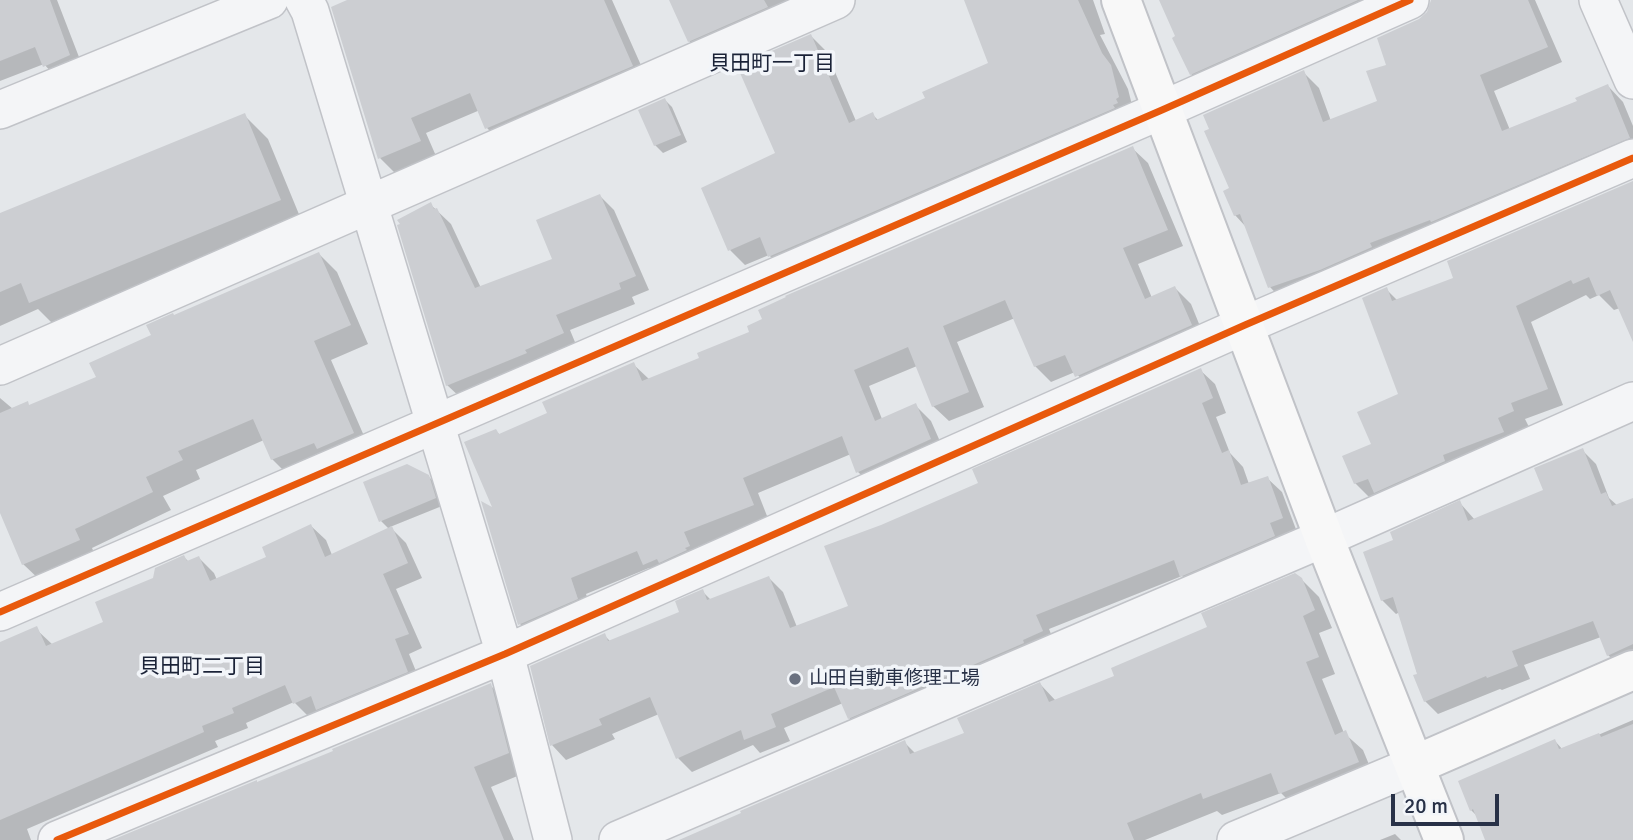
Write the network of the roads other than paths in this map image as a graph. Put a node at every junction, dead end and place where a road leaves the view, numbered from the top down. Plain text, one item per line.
1 (269, 0) edge
2 (304, 0) edge
3 (836, 0) edge
4 (1121, 0) edge
5 (1410, 0) edge
6 (1598, 0) edge
7 (1633, 80) edge
8 (0, 110) edge
9 (1162, 110) junction
10 (1633, 158) edge
11 (368, 205) junction
12 (1245, 325) junction
13 (0, 366) edge
14 (1633, 401) edge
15 (434, 424) junction
16 (1324, 538) junction
17 (0, 612) edge
18 (505, 654) junction
19 (1633, 670) edge
20 (1415, 765) junction
21 (57, 840) edge
22 (553, 840) edge
23 (618, 840) edge
24 (1236, 840) edge
25 (1444, 840) edge

1 - 8 street
2 - 11 street
3 - 11 street
4 - 9 street
5 - 9 street
6 - 7 street
9 - 12 street
9 - 15 street
10 - 12 street
11 - 13 street
11 - 15 street
12 - 16 street
12 - 18 street
14 - 16 street
15 - 17 street
15 - 18 street
16 - 20 street
16 - 23 street
18 - 21 street
18 - 22 street
19 - 20 street
20 - 24 street
20 - 25 street

